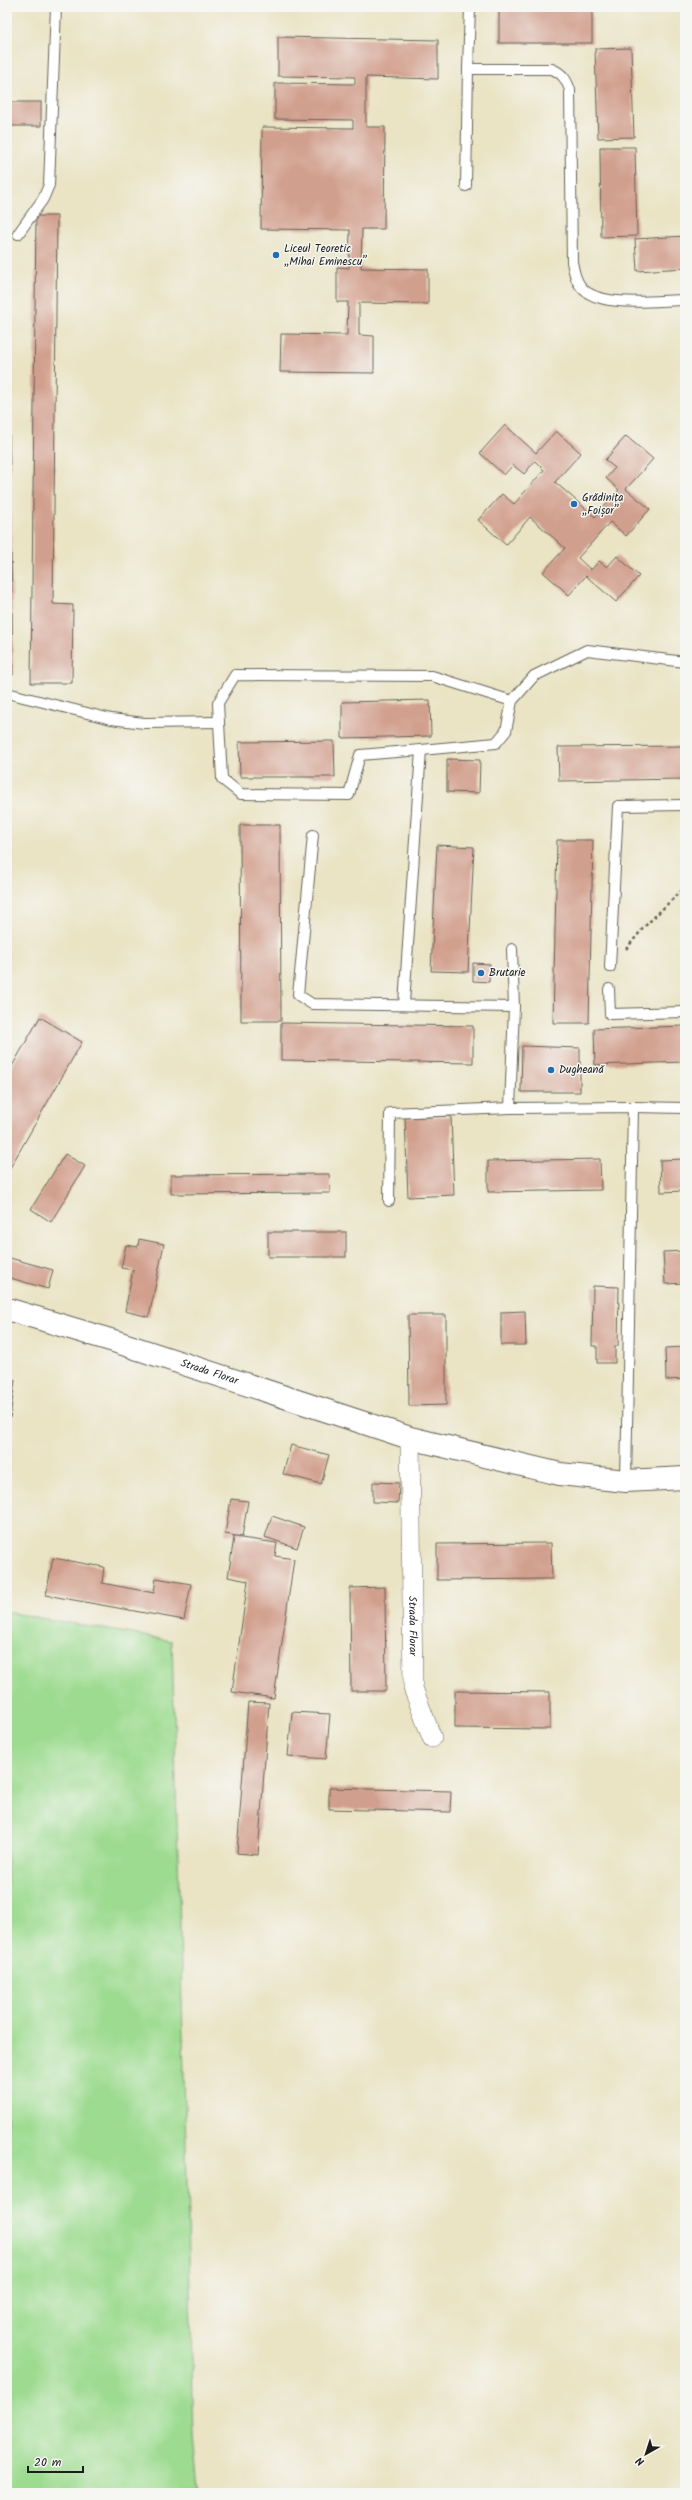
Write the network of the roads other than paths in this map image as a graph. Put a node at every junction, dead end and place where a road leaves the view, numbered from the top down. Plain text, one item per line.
1 (56, 7) edge
2 (470, 7) edge
3 (468, 69) junction
4 (466, 186) dead end
5 (18, 234) dead end
6 (685, 300) edge
7 (685, 662) edge
8 (7, 693) edge
9 (512, 702) junction
10 (219, 722) junction
11 (421, 750) junction
12 (685, 805) edge
13 (313, 835) dead end
14 (512, 949) dead end
15 (610, 963) road end
16 (609, 989) dead end
17 (404, 1004) junction
18 (514, 1007) junction
19 (685, 1012) edge
20 (510, 1108) junction
21 (633, 1108) junction
22 (685, 1108) edge
23 (389, 1201) dead end
24 (7, 1309) edge
25 (410, 1438) junction
26 (685, 1478) edge
27 (626, 1481) junction
28 (432, 1738) dead end

1 - 5 lane
2 - 3 lane
3 - 4 lane
3 - 6 lane
7 - 9 lane
8 - 10 lane
9 - 10 lane
9 - 11 lane
10 - 11 lane
11 - 17 lane
12 - 15 lane
13 - 17 lane
14 - 18 lane
16 - 19 lane
17 - 18 lane
18 - 20 lane
20 - 21 lane
20 - 23 lane
21 - 22 lane
21 - 27 lane
24 - 25 street, Strada Florar
25 - 27 street, Strada Florar
25 - 28 street, Strada Florar
26 - 27 street, Strada Florar

